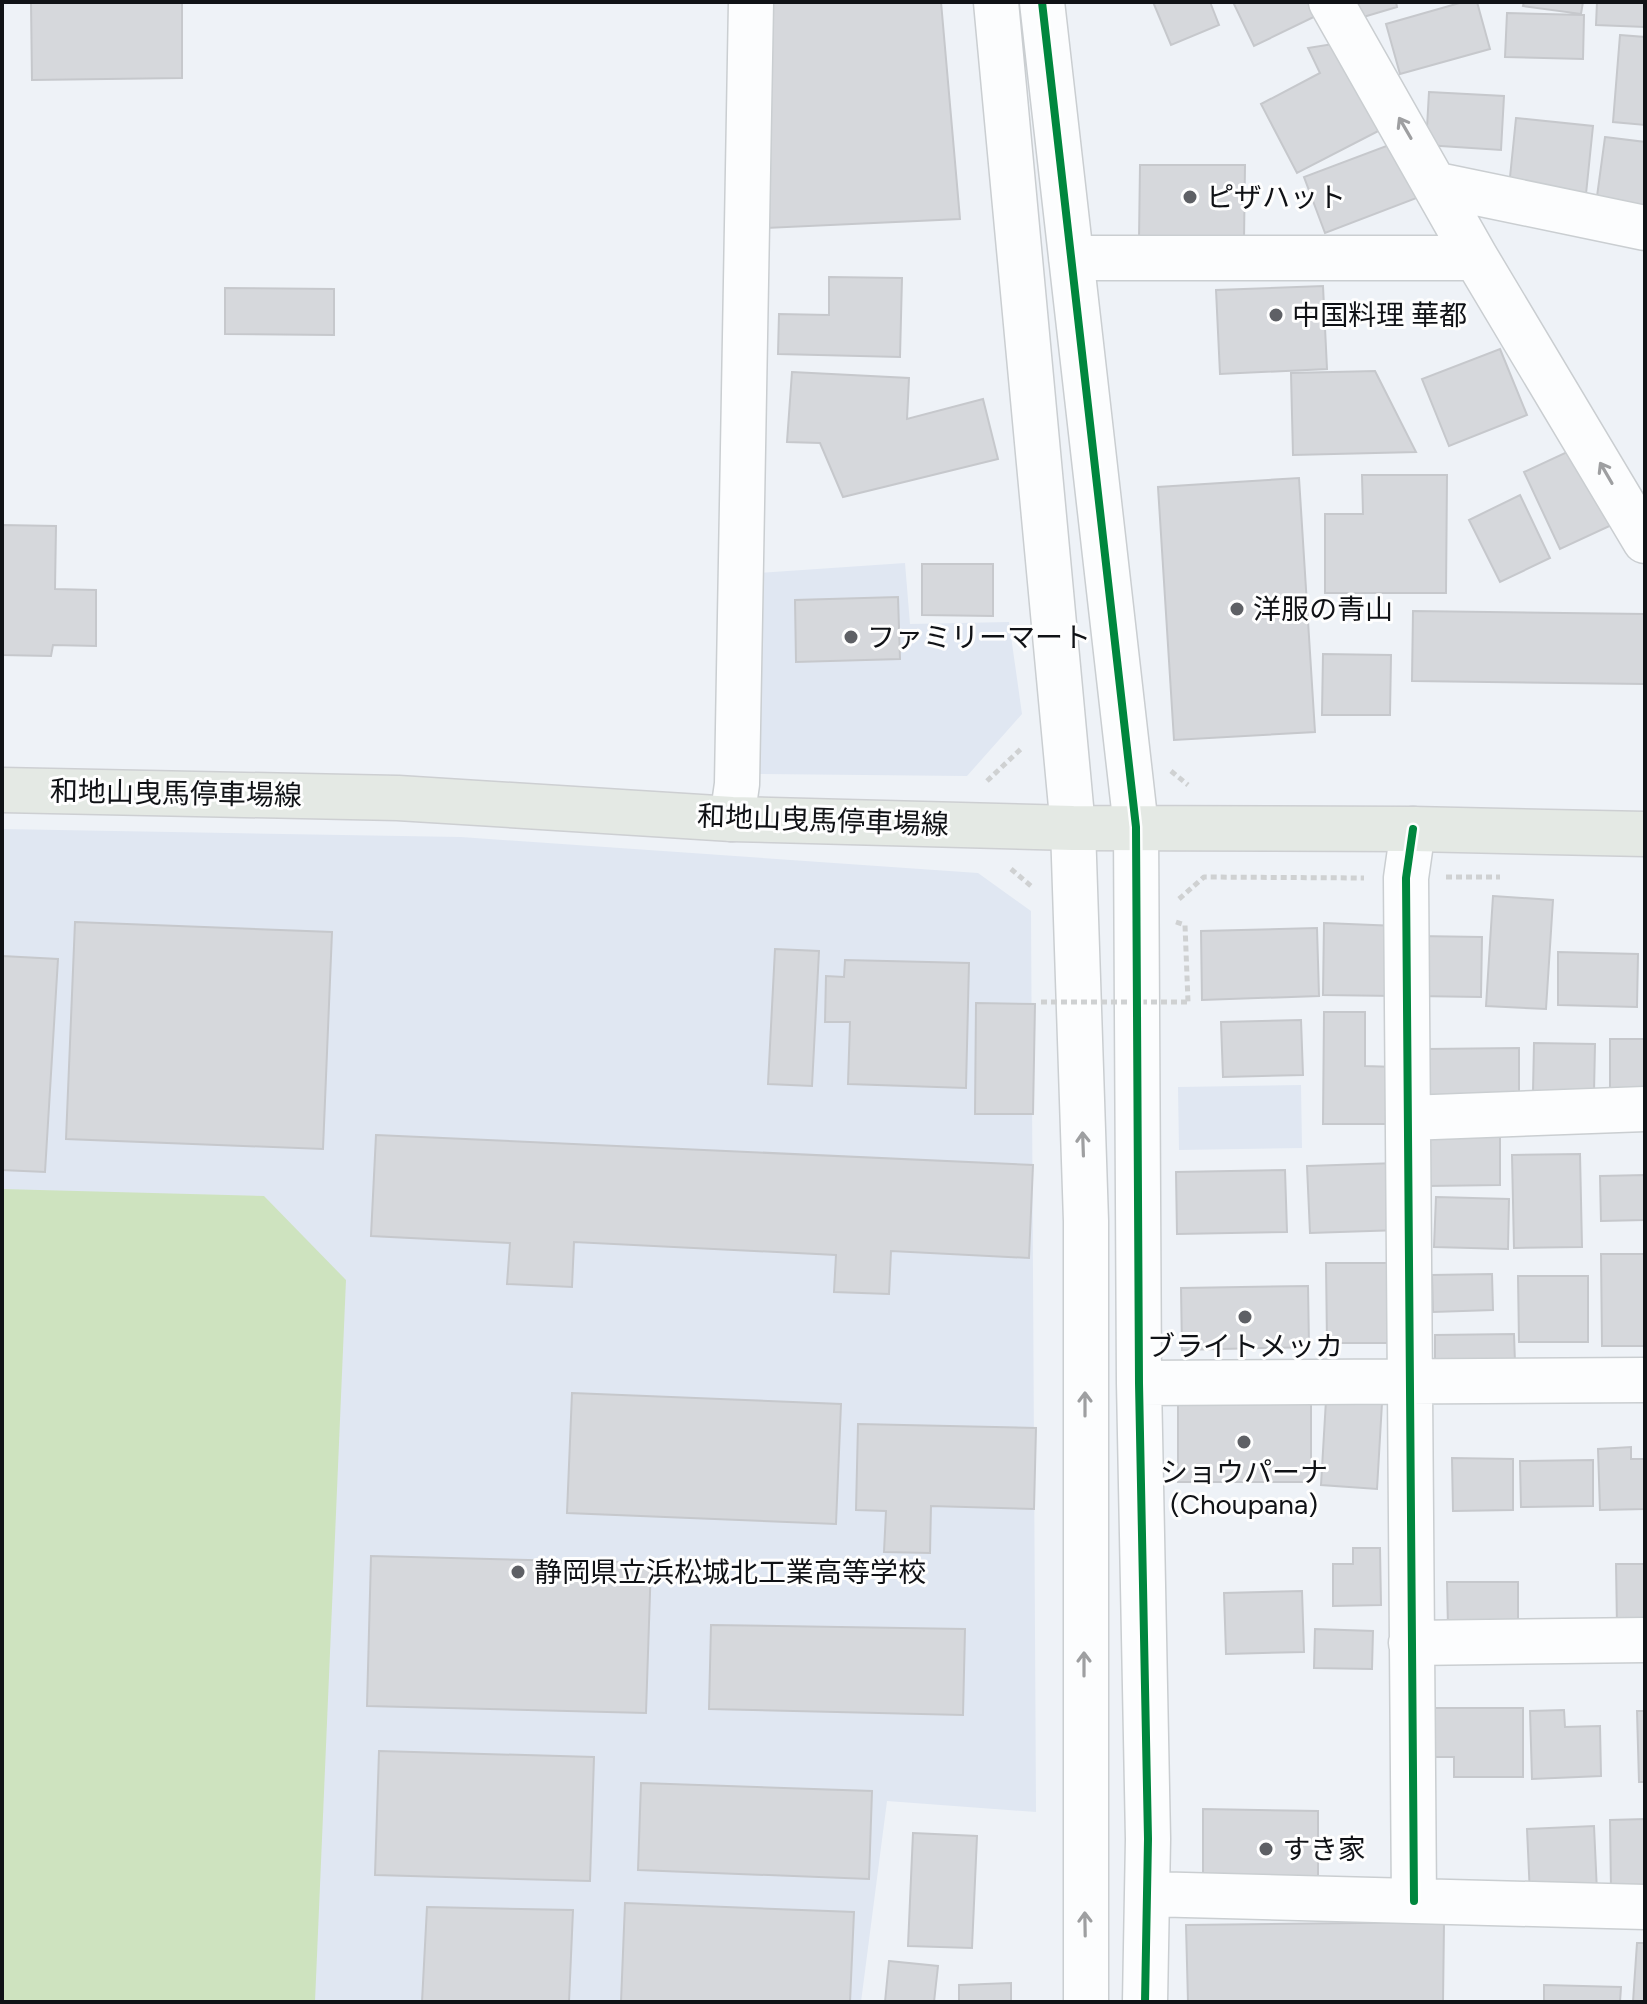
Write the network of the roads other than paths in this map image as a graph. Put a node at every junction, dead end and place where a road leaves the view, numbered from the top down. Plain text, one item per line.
1 (751, 2) edge
2 (996, 2) edge
3 (1042, 2) edge
4 (1331, 2) edge
5 (1438, 185) junction
6 (1645, 228) edge
7 (1071, 258) junction
8 (1476, 258) junction
9 (1645, 541) edge
10 (2, 790) edge
11 (732, 819) junction
12 (1136, 827) junction
13 (1073, 828) junction
14 (1413, 829) junction
15 (1645, 834) edge
16 (1645, 1109) edge
17 (1408, 1118) junction
18 (1645, 1380) edge
19 (1409, 1381) junction
20 (1139, 1383) junction
21 (1645, 1640) edge
22 (1411, 1643) junction
23 (1147, 1894) junction
24 (1414, 1901) junction
25 (1645, 1907) edge
26 (1086, 2002) edge
27 (1145, 2002) edge

1 - 11 street
2 - 13 street
3 - 7 street
5 -> 4 street
5 - 6 street
5 - 8 street
7 - 8 street
7 - 12 street
9 -> 8 street
10 - 11 main road, 和地山曳馬停車場線
11 - 13 main road, 和地山曳馬停車場線
12 - 13 main road, 和地山曳馬停車場線
12 - 14 main road, 和地山曳馬停車場線
12 - 20 street
26 -> 13 street
14 - 15 main road, 和地山曳馬停車場線
14 - 17 street
16 - 17 street
17 - 19 street
18 - 19 street
19 - 20 street
19 - 22 street
20 - 23 street
21 - 22 street
22 - 24 street
23 - 24 street
23 - 27 street
24 - 25 street

